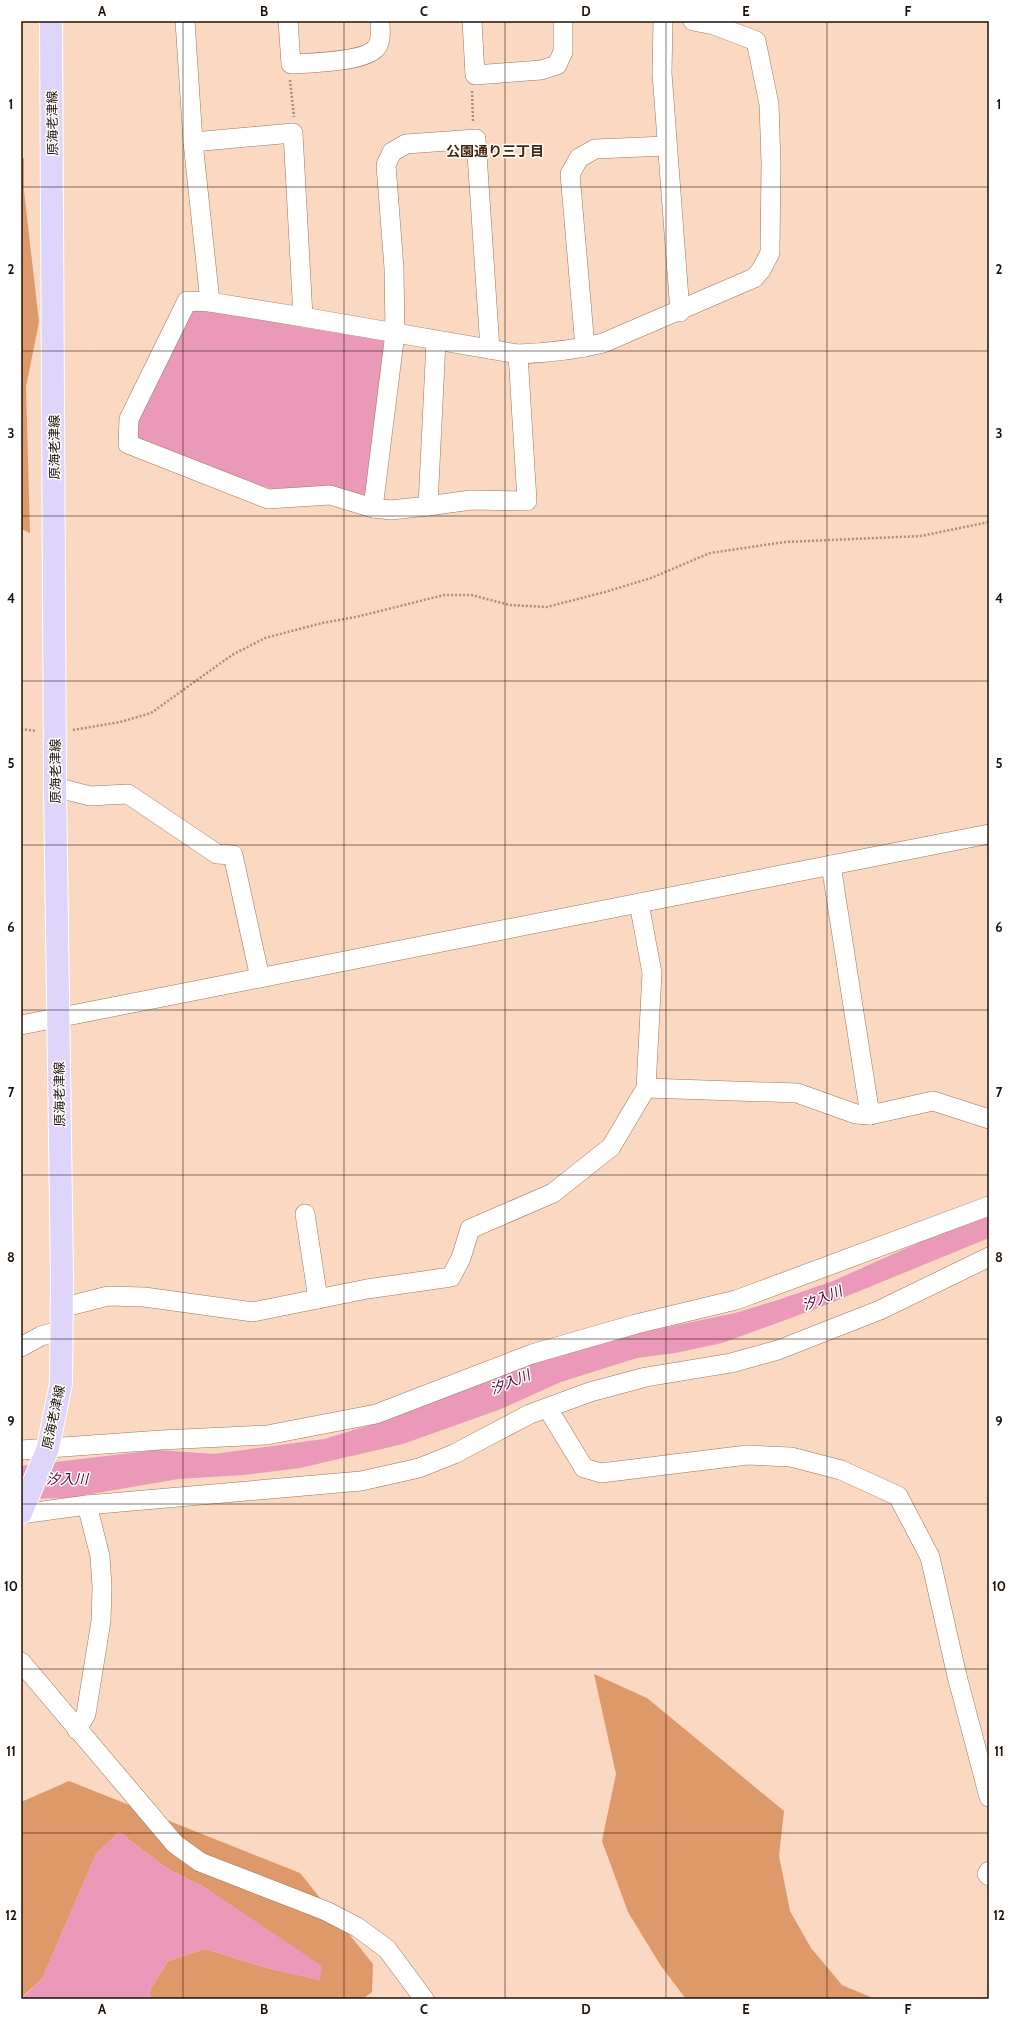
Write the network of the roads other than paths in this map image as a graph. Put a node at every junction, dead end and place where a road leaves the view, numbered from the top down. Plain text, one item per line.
1 (51, 21) edge
2 (185, 21) edge
3 (288, 21) edge
4 (380, 21) edge
5 (472, 21) edge
6 (563, 21) edge
7 (663, 21) edge
8 (693, 21) edge
9 (192, 142) junction
10 (666, 146) junction
11 (210, 302) junction
12 (680, 312) junction
13 (303, 317) junction
14 (395, 333) junction
15 (436, 341) junction
16 (586, 347) junction
17 (490, 349) junction
18 (518, 354) junction
19 (428, 506) junction
20 (373, 508) junction
21 (56, 787) junction
22 (989, 834) edge
23 (831, 865) junction
24 (639, 903) junction
25 (260, 978) junction
26 (58, 1018) junction
27 (21, 1025) edge
28 (646, 1088) junction
29 (870, 1115) junction
30 (989, 1119) edge
31 (989, 1206) edge
32 (306, 1214) dead end
33 (989, 1257) edge
34 (318, 1298) junction
35 (61, 1308) junction
36 (62, 1330) junction
37 (21, 1347) edge
38 (548, 1408) junction
39 (21, 1450) edge
40 (46, 1451) junction
41 (87, 1505) junction
42 (21, 1514) edge
43 (21, 1662) edge
44 (77, 1730) junction
45 (989, 1797) edge
46 (989, 1871) edge
47 (989, 1876) edge
48 (424, 1999) edge

1 - 21 main road, 原海老津線
2 - 9 street
3 - 4 street
5 - 6 street
7 - 10 street
8 - 12 street
9 - 11 street
9 - 13 street
10 - 12 street
10 - 16 street
11 - 13 street
11 - 20 street
12 - 16 street
13 - 14 street
14 - 15 street
14 - 17 street
14 - 20 street
15 - 17 street
15 - 19 street
16 - 18 street
17 - 18 street
18 - 19 street
19 - 20 street
21 - 25 street
21 - 26 main road, 原海老津線
22 - 23 street
23 - 24 street
23 - 29 street
24 - 25 street
24 - 28 street
25 - 26 street
26 - 27 street
26 - 35 main road, 原海老津線
28 - 29 street
28 - 34 street
29 - 30 street
31 - 40 street
32 - 34 street
33 - 38 street
34 - 35 street
35 - 36 main road, 原海老津線
36 - 37 street
36 - 40 main road, 原海老津線
38 - 41 street
38 - 45 street
39 - 40 street
40 - 42 main road, 原海老津線
41 - 42 street
41 - 44 street
43 - 44 street
44 - 48 street
46 - 47 street

